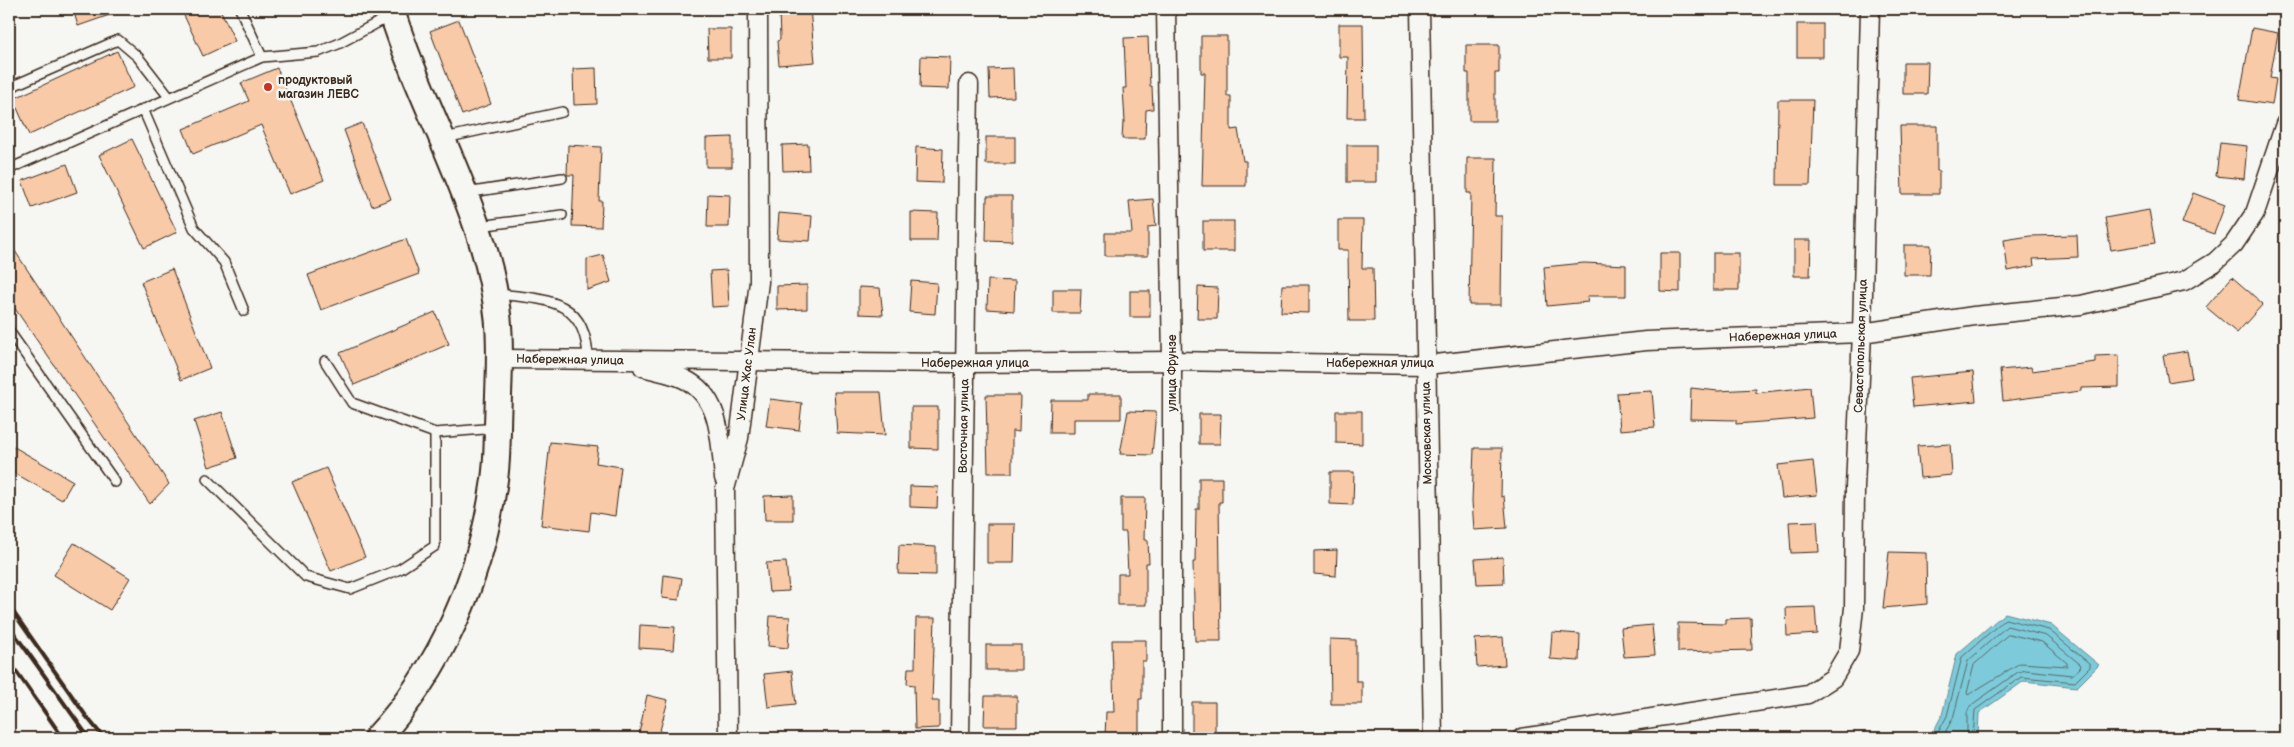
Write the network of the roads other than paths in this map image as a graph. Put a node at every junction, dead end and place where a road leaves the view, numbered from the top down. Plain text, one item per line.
1 (240, 9) edge
2 (758, 9) edge
3 (1166, 9) edge
4 (1420, 9) edge
5 (1870, 9) edge
6 (392, 12) edge
7 (262, 57) junction
8 (969, 84) dead end
9 (9, 92) edge
10 (169, 97) junction
11 (143, 109) junction
12 (562, 112) dead end
13 (2285, 124) edge
14 (442, 139) junction
15 (9, 169) edge
16 (562, 178) dead end
17 (464, 193) junction
18 (562, 215) dead end
19 (477, 226) junction
20 (494, 294) junction
21 (244, 312) dead end
22 (9, 331) edge
23 (1862, 333) junction
24 (500, 359) junction
25 (588, 360) junction
26 (620, 360) junction
27 (325, 361) dead end
28 (1172, 361) junction
29 (749, 362) junction
30 (965, 364) junction
31 (1426, 365) junction
32 (497, 428) junction
33 (434, 433) junction
34 (207, 479) dead end
35 (115, 482) dead end
36 (725, 488) junction
37 (377, 738) edge
38 (728, 738) edge
39 (960, 738) edge
40 (1172, 738) edge
41 (1433, 738) edge
42 (1522, 738) edge

1 - 7 lane
2 - 29 street, Улица Жас Улан
3 - 28 street, улица Фрунзе
4 - 31 street, Московская улица
5 - 23 street, Севастопольская улица
6 - 7 lane
6 - 14 main road
7 - 10 lane
8 - 30 street, Восточная улица
9 - 10 lane
10 - 11 lane
11 - 15 lane
11 - 21 lane
12 - 14 lane
13 - 23 street, Набережная улица
14 - 17 main road
16 - 17 lane
17 - 19 main road
18 - 19 lane
19 - 20 main road
20 - 24 main road
20 - 25 lane
22 - 35 lane
23 - 31 street, Набережная улица
23 - 42 street, Севастопольская улица
24 - 25 street, Набережная улица
24 - 32 main road
25 - 26 street, Набережная улица
26 - 29 street, Набережная улица
26 - 36 street
27 - 33 lane
28 - 30 street, Набережная улица
28 - 31 street, Набережная улица
28 - 40 street, улица Фрунзе
29 - 30 street, Набережная улица
29 - 36 street, Улица Жас Улан
30 - 39 street, Восточная улица
31 - 41 street, Московская улица
32 - 33 lane
32 - 37 main road
33 - 34 lane
36 - 38 street, Улица Жас Улан

